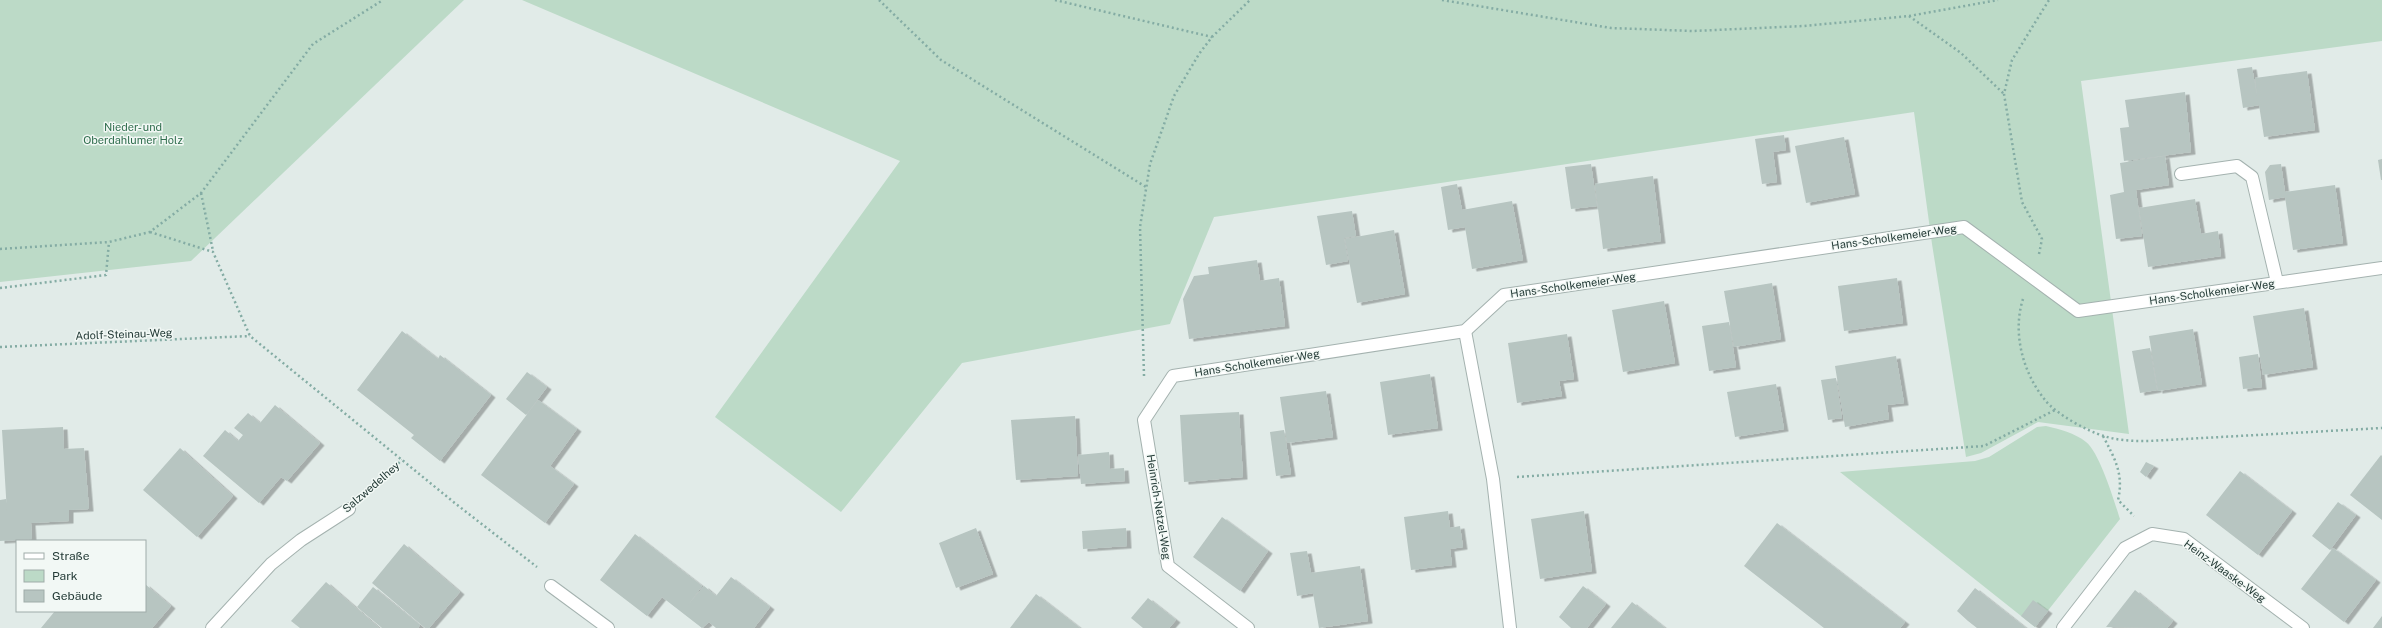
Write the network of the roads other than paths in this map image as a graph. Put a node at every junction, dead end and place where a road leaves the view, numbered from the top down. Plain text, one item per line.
1 (2181, 174) dead end
2 (2382, 268) edge
3 (2277, 282) junction
4 (1465, 331) junction
5 (1144, 420) joint
6 (349, 508) road end
7 (551, 586) road end
8 (212, 628) edge
9 (608, 628) edge
10 (1248, 628) edge
11 (1510, 628) edge
12 (2063, 628) edge
13 (2303, 628) edge

1 - 3 street
2 - 3 street, Hans-Scholkemeier-Weg
3 - 4 street, Hans-Scholkemeier-Weg
4 - 5 street, Hans-Scholkemeier-Weg
4 - 11 street
5 - 10 street, Heinrich-Netzel-Weg
6 - 8 street, Salzwedelhey
7 - 9 street
12 - 13 street, Heinz-Waaske-Weg

